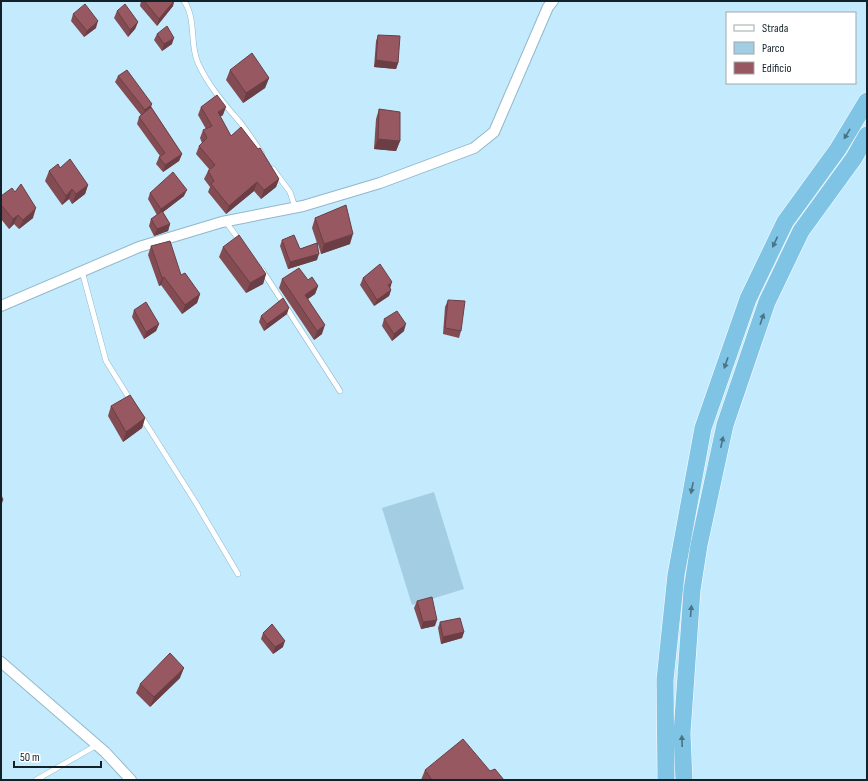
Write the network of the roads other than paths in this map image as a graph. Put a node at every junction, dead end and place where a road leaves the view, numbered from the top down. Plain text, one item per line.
1 (184, 1) edge
2 (553, 1) edge
3 (867, 101) edge
4 (867, 135) edge
5 (265, 158) edge
6 (269, 164) edge
7 (294, 208) junction
8 (225, 221) junction
9 (246, 249) edge
10 (258, 265) edge
11 (82, 271) junction
12 (1, 306) edge
13 (340, 391) dead end
14 (135, 406) edge
15 (139, 413) edge
16 (238, 574) dead end
17 (1, 662) edge
18 (97, 745) junction
19 (36, 780) edge
20 (131, 780) edge
21 (666, 780) edge
22 (684, 780) edge

1 - 5 lane
2 - 7 street
3 -> 21 highway
22 -> 4 highway
6 - 7 lane
7 - 8 street
8 - 9 lane
8 - 11 street
10 - 13 lane
11 - 12 street
11 - 14 lane
15 - 16 lane
17 - 18 street
18 - 19 lane
18 - 20 street

